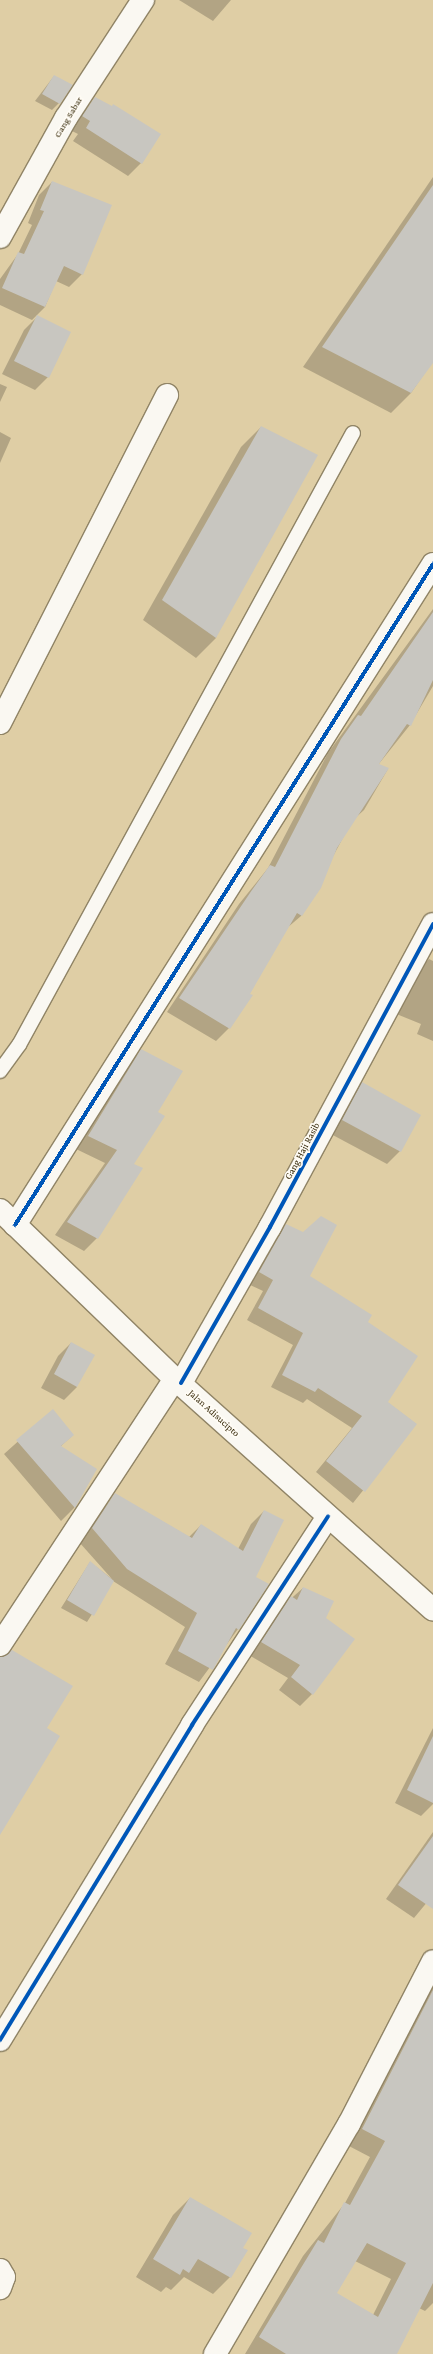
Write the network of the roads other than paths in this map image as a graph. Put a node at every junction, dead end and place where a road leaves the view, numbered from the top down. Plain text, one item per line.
1 (143, 0) edge
2 (0, 237) edge
3 (167, 395) dead end
4 (353, 433) dead end
5 (433, 564) edge
6 (0, 724) edge
7 (433, 924) edge
8 (0, 1071) edge
9 (7, 1218) edge
10 (178, 1381) junction
11 (328, 1516) junction
12 (433, 1610) edge
13 (0, 1645) edge
14 (433, 1961) edge
15 (0, 2040) edge
16 (0, 2270) edge
17 (0, 2288) edge
18 (215, 2354) edge

1 - 2 street, Gang Sabar
3 - 6 street
4 - 8 lane
5 - 9 street
7 - 10 street, Gang Haji Rasib
9 - 10 street, Jalan Adisucipto
10 - 11 street, Jalan Adisucipto
10 - 13 street, Gang Haji Rasib
11 - 12 street, Jalan Adisucipto
11 - 15 street
14 - 18 street
16 - 17 street

